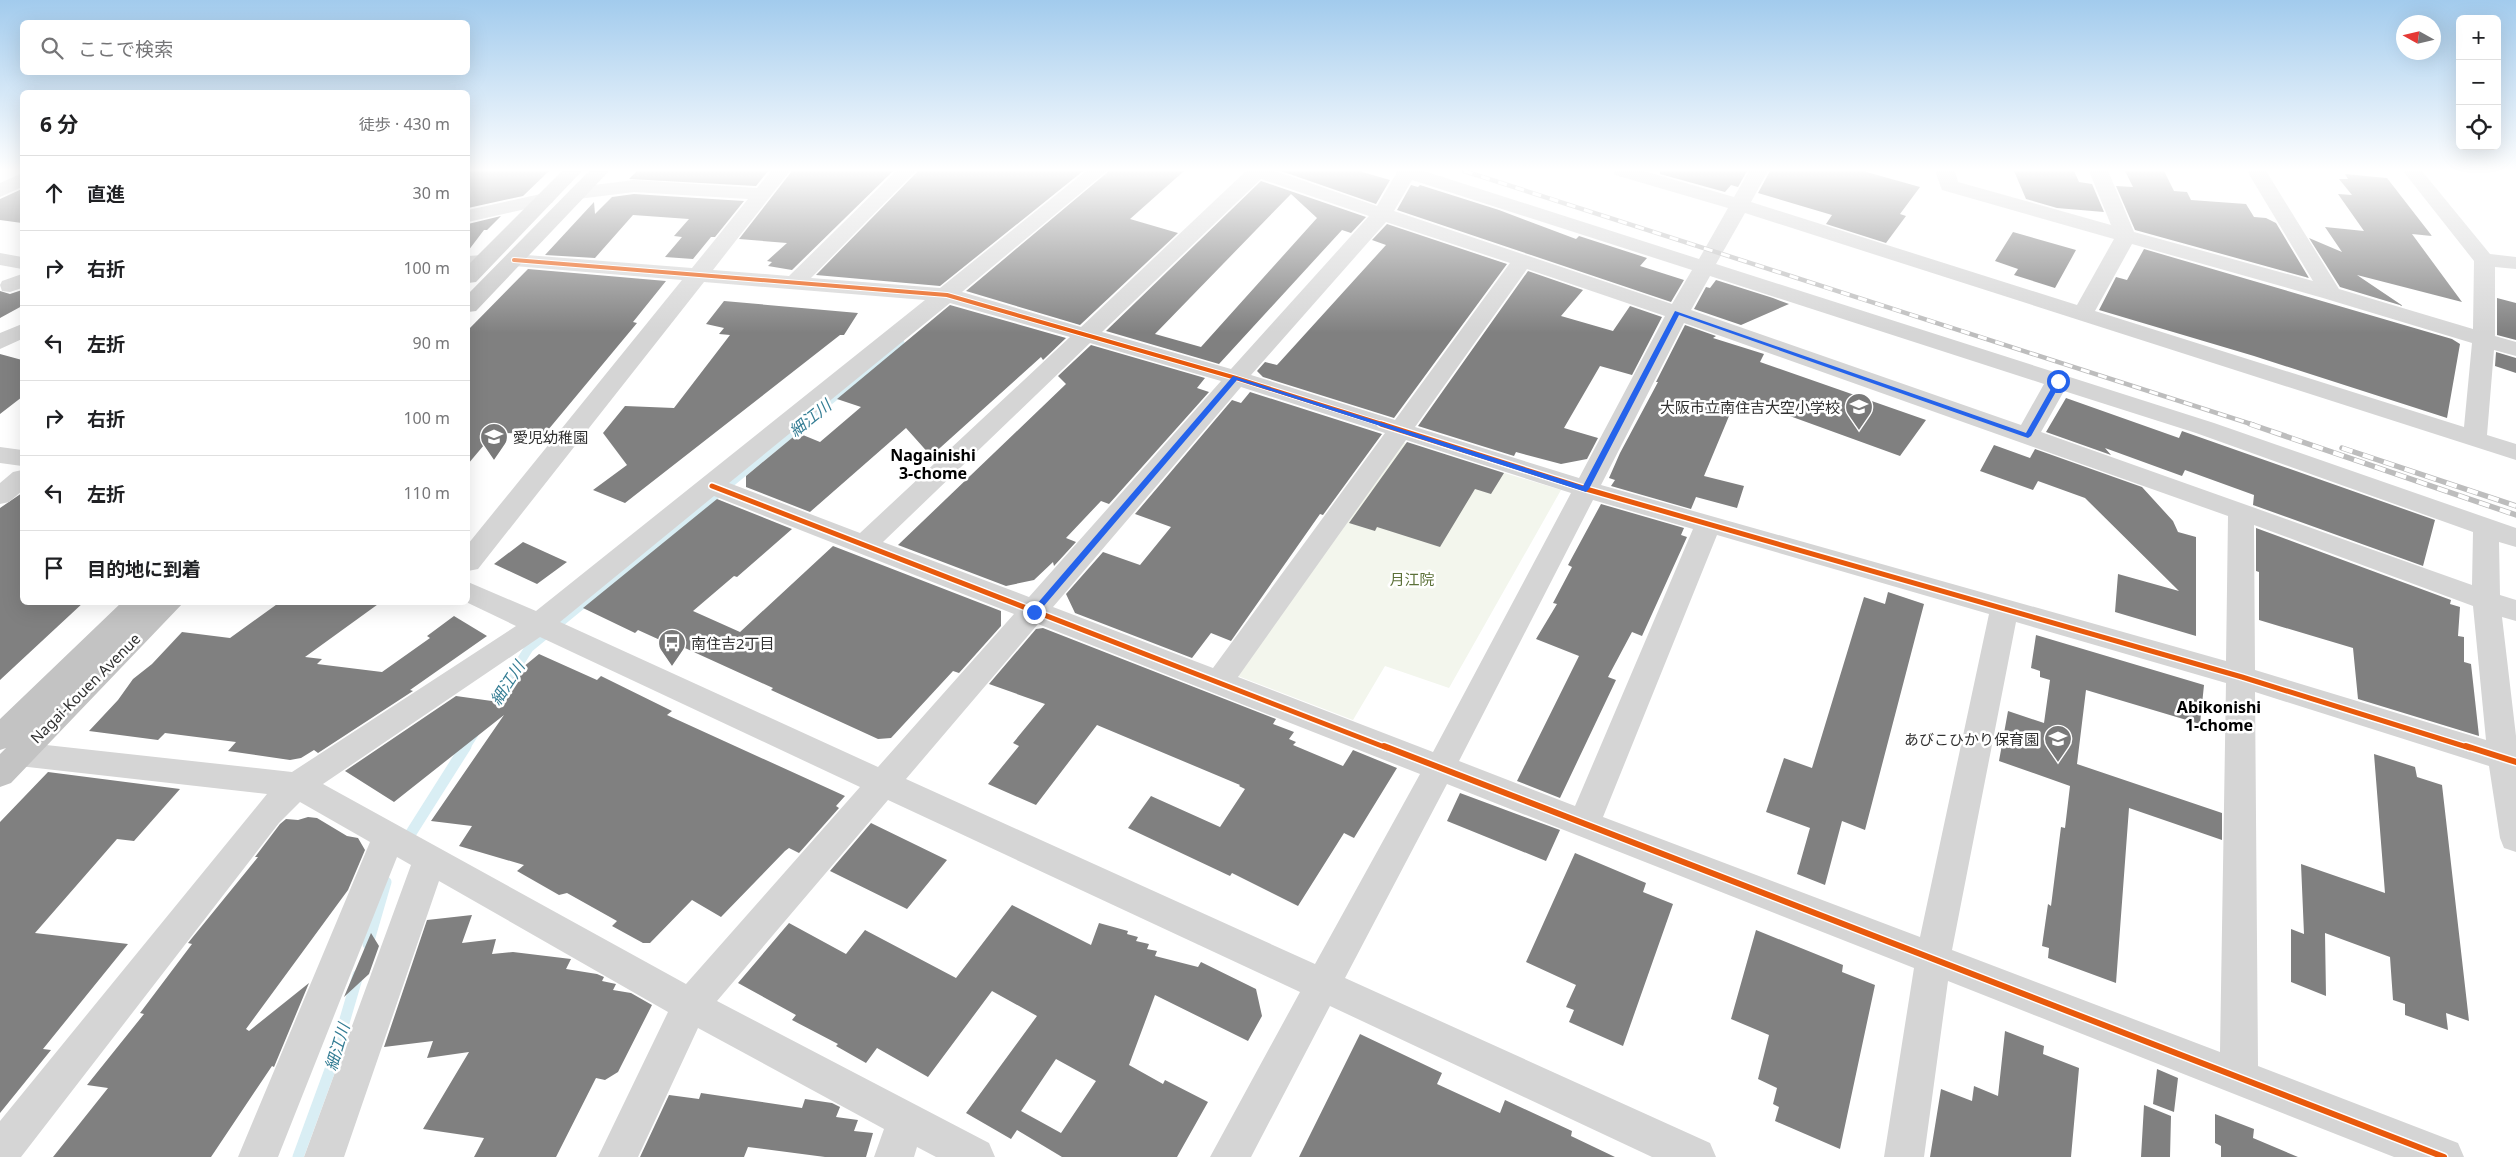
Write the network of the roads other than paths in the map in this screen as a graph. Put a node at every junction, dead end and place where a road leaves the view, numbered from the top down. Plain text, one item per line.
1 (516, 225) edge
2 (547, 225) edge
3 (737, 225) edge
4 (852, 225) edge
5 (1032, 225) edge
6 (1202, 225) edge
7 (1371, 225) edge
8 (1420, 225) edge
9 (1571, 225) edge
10 (1727, 225) edge
11 (1802, 225) edge
12 (2087, 225) edge
13 (2121, 225) edge
14 (2289, 225) edge
15 (2456, 225) edge
16 (2126, 236) junction
17 (514, 260) junction
18 (2484, 260) junction
19 (1522, 261) junction
20 (475, 262) edge
21 (2516, 263) edge
22 (1702, 267) junction
23 (698, 274) junction
24 (794, 282) junction
25 (2330, 293) junction
26 (947, 295) junction
27 (470, 304) edge
28 (1678, 312) junction
29 (2083, 314) junction
30 (20, 331) edge
31 (1088, 334) junction
32 (2484, 338) junction
33 (0, 342) edge
34 (2516, 348) edge
35 (1236, 378) junction
36 (2058, 381) junction
37 (1399, 430) junction
38 (2028, 436) junction
39 (2475, 438) junction
40 (2516, 452) edge
41 (0, 455) edge
42 (20, 458) edge
43 (20, 480) edge
44 (712, 486) junction
45 (1586, 489) junction
46 (0, 496) edge
47 (2241, 511) junction
48 (1708, 524) junction
49 (2486, 527) junction
50 (2516, 538) edge
51 (864, 545) junction
52 (470, 559) edge
53 (470, 593) edge
54 (2486, 599) junction
55 (137, 605) edge
56 (167, 605) edge
57 (2004, 609) junction
58 (2516, 611) edge
59 (1034, 612) junction
60 (538, 625) junction
61 (2242, 677) junction
62 (1218, 683) junction
63 (6, 755) edge
64 (2509, 760) edge
65 (1439, 769) junction
66 (881, 783) junction
67 (297, 785) junction
68 (1584, 824) junction
69 (389, 836) junction
70 (2516, 838) edge
71 (430, 859) junction
72 (1933, 959) junction
73 (1324, 986) junction
74 (690, 1005) junction
75 (2239, 1077) junction
76 (906, 1121) junction
77 (0, 1152) edge
78 (258, 1157) edge
79 (324, 1157) edge
80 (618, 1157) edge
81 (894, 1157) edge
82 (975, 1157) edge
83 (1230, 1157) edge
84 (1696, 1157) edge
85 (1904, 1157) edge
86 (2444, 1157) edge

1 - 20 highway
2 - 17 highway
3 - 23 street
4 - 24 street
5 - 26 street
6 - 31 street
7 - 35 street
8 - 19 street
9 - 22 street
10 - 22 street
11 - 29 street
12 - 16 street
13 - 16 street
14 - 25 street
15 - 18 street
16 - 25 street
16 - 29 street
17 - 23 street
17 - 27 highway
18 - 21 street
18 - 32 street
19 - 28 street
19 - 37 street
22 - 28 street
22 - 36 street
23 - 24 street
23 - 52 street
24 - 26 street
25 - 32 street
26 - 31 street
26 - 44 street
28 - 38 street
28 - 45 street
29 - 39 street
30 - 33 street
31 - 35 street
31 - 51 street
32 - 34 street
32 - 39 street
35 - 37 street
35 - 59 street
36 - 38 street
36 - 49 street
37 - 45 street
37 - 62 street
38 - 47 street
39 - 40 street
41 - 42 street
43 - 46 street
44 - 51 street
44 - 60 street
45 - 48 street
45 - 65 street
47 - 54 street
47 - 61 street
48 - 57 street
48 - 68 street
49 - 50 street
49 - 54 street
51 - 59 street
53 - 60 street
54 - 58 street
54 - 64 street
55 - 63 highway, Nagai-Kouen Avenue
56 - 63 highway, Nagai-Kouen Avenue
57 - 61 street
57 - 72 street
59 - 62 street
59 - 66 street
60 - 66 street
60 - 67 street
61 - 64 street
61 - 75 street
62 - 65 street
63 - 67 street
64 - 70 street
65 - 68 street
65 - 73 street
66 - 73 street
66 - 74 street
67 - 69 street
67 - 77 street
68 - 72 street
69 - 71 street
69 - 78 street
71 - 74 street
71 - 79 street
72 - 75 street
72 - 85 street
73 - 83 street
73 - 84 street
74 - 76 street
74 - 80 street
75 - 86 street
76 - 81 street
76 - 82 street

